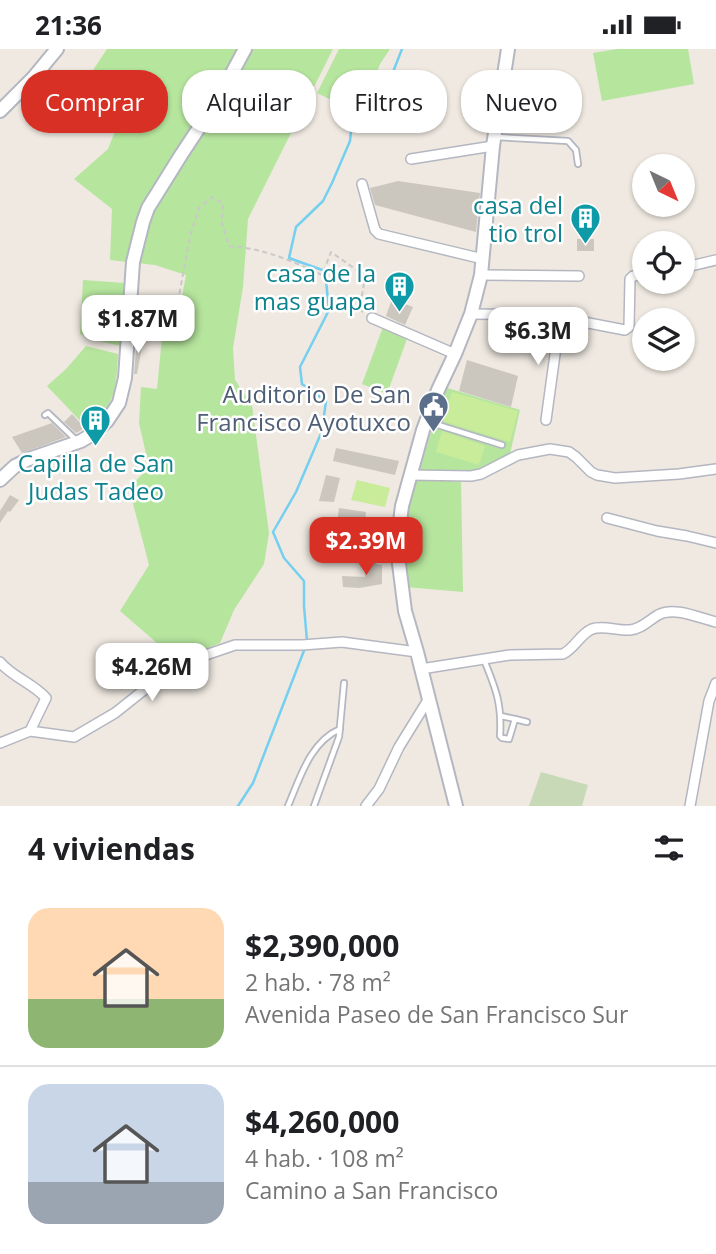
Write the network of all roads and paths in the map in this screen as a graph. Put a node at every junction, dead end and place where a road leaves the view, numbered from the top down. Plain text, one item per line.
1 (57, 49) edge
2 (245, 49) edge
3 (508, 49) edge
4 (0, 111) edge
5 (494, 141) junction
6 (411, 159) dead end
7 (578, 164) dead end
8 (362, 184) dead end
9 (483, 259) junction
10 (716, 260) edge
11 (695, 265) edge
12 (481, 275) junction
13 (579, 276) dead end
14 (632, 277) edge
15 (136, 312) dead end
16 (471, 314) junction
17 (372, 318) joint
18 (560, 318) junction
19 (455, 354) junction
20 (433, 404) junction
21 (45, 415) dead end
22 (546, 420) dead end
23 (75, 438) dead end
24 (502, 445) dead end
25 (716, 469) edge
26 (410, 475) junction
27 (0, 481) edge
28 (607, 518) dead end
29 (716, 543) edge
30 (716, 622) edge
31 (417, 652) junction
32 (484, 659) junction
33 (0, 662) edge
34 (421, 669) junction
35 (344, 683) dead end
36 (716, 683) edge
37 (428, 700) junction
38 (501, 716) junction
39 (514, 719) junction
40 (527, 722) dead end
41 (340, 729) junction
42 (30, 731) junction
43 (0, 743) edge
44 (288, 806) edge
45 (314, 806) edge
46 (366, 806) edge
47 (456, 806) edge
48 (690, 806) edge

1 - 4 main road
2 - 27 main road
3 - 5 main road
5 - 6 street
5 - 7 lane
5 - 9 main road
8 - 9 street
9 - 12 main road
10 - 11 street
12 - 13 street
12 - 16 main road
14 - 18 street
15 - 17 path
16 - 18 street
16 - 19 main road
17 - 19 street
18 - 22 street
19 - 20 main road
20 - 24 lane
20 - 26 main road
21 - 23 lane
25 - 26 street
26 - 31 main road
28 - 29 street
30 - 32 street
31 - 34 main road
31 - 42 street
32 - 34 street
32 - 38 lane
33 - 42 street
34 - 37 main road
35 - 41 lane
36 - 48 street
37 - 46 street
37 - 47 main road
38 - 39 lane
38 - 39 lane
39 - 40 lane
41 - 44 lane
41 - 45 lane
42 - 43 street

